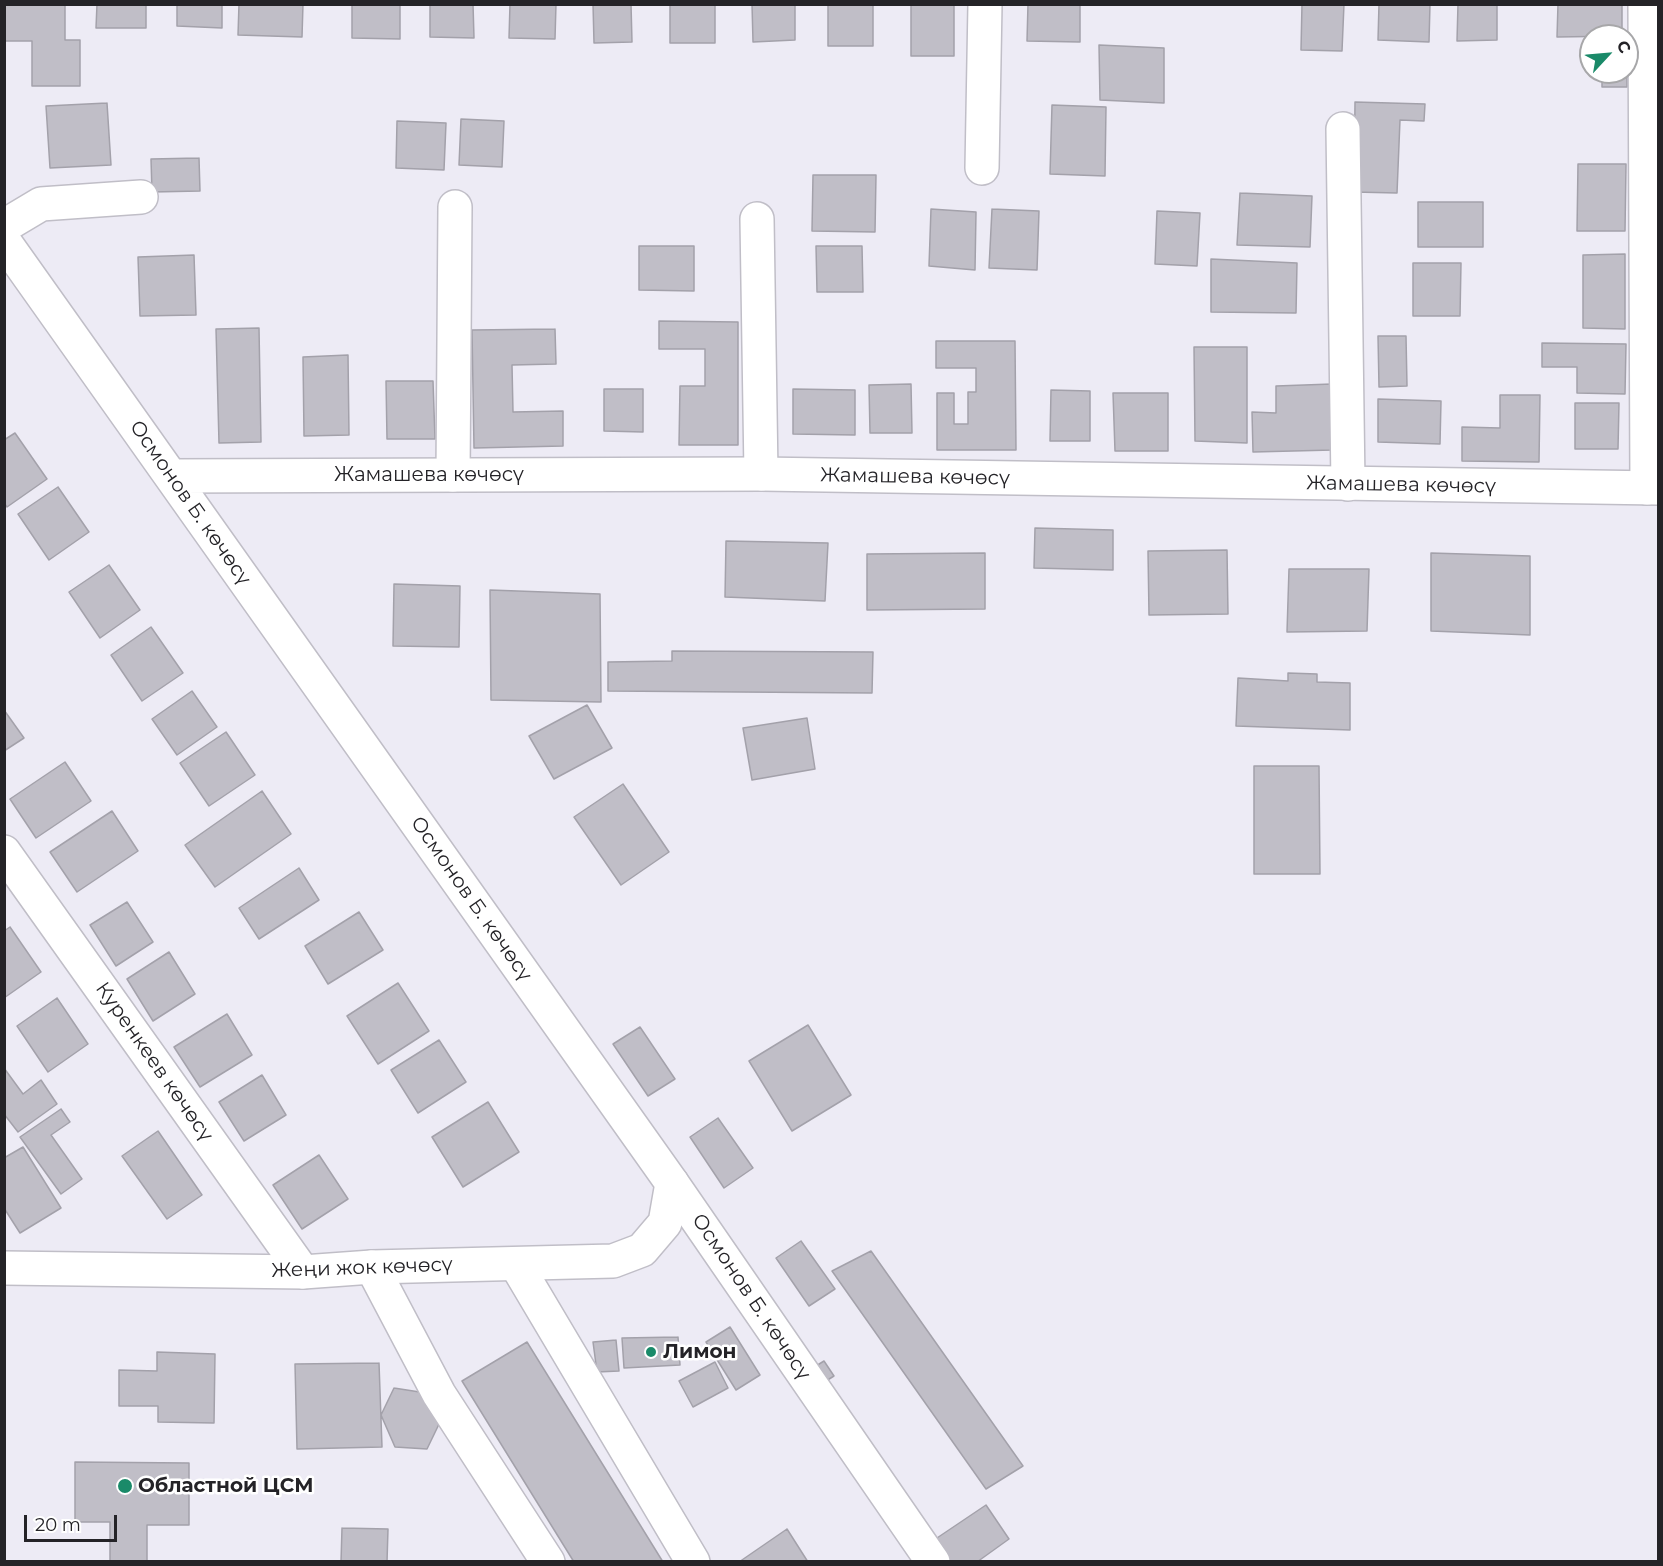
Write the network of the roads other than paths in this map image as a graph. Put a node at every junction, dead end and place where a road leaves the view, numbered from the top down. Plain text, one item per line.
1 (985, 4) edge
2 (1645, 4) edge
3 (1343, 129) dead end
4 (982, 168) dead end
5 (141, 197) dead end
6 (455, 207) dead end
7 (757, 219) dead end
8 (4, 226) edge
9 (4, 241) edge
10 (761, 474) junction
11 (453, 475) junction
12 (172, 476) junction
13 (1348, 484) junction
14 (1653, 488) edge
15 (4, 852) edge
16 (672, 1183) junction
17 (516, 1264) junction
18 (372, 1267) junction
19 (4, 1268) edge
20 (303, 1272) junction
21 (926, 1559) edge
22 (548, 1562) edge
23 (693, 1562) edge

1 - 4 main road
2 - 14 main road
3 - 13 main road
5 - 8 main road
6 - 11 main road
7 - 10 main road
9 - 12 main road, Осмонов Б. көчөсү
10 - 11 main road, Жамашева көчөсү
10 - 13 main road, Жамашева көчөсү
11 - 12 main road, Жамашева көчөсү
12 - 16 main road, Осмонов Б. көчөсү
13 - 14 main road, Жамашева көчөсү
15 - 20 main road, Куренкеев көчөсү
16 - 17 main road, Жеңи жок көчөсү
16 - 21 main road, Осмонов Б. көчөсү
17 - 18 main road, Жеңи жок көчөсү
17 - 23 main road
18 - 20 main road, Жеңи жок көчөсү
18 - 22 main road
19 - 20 main road, Жеңи жок көчөсү

